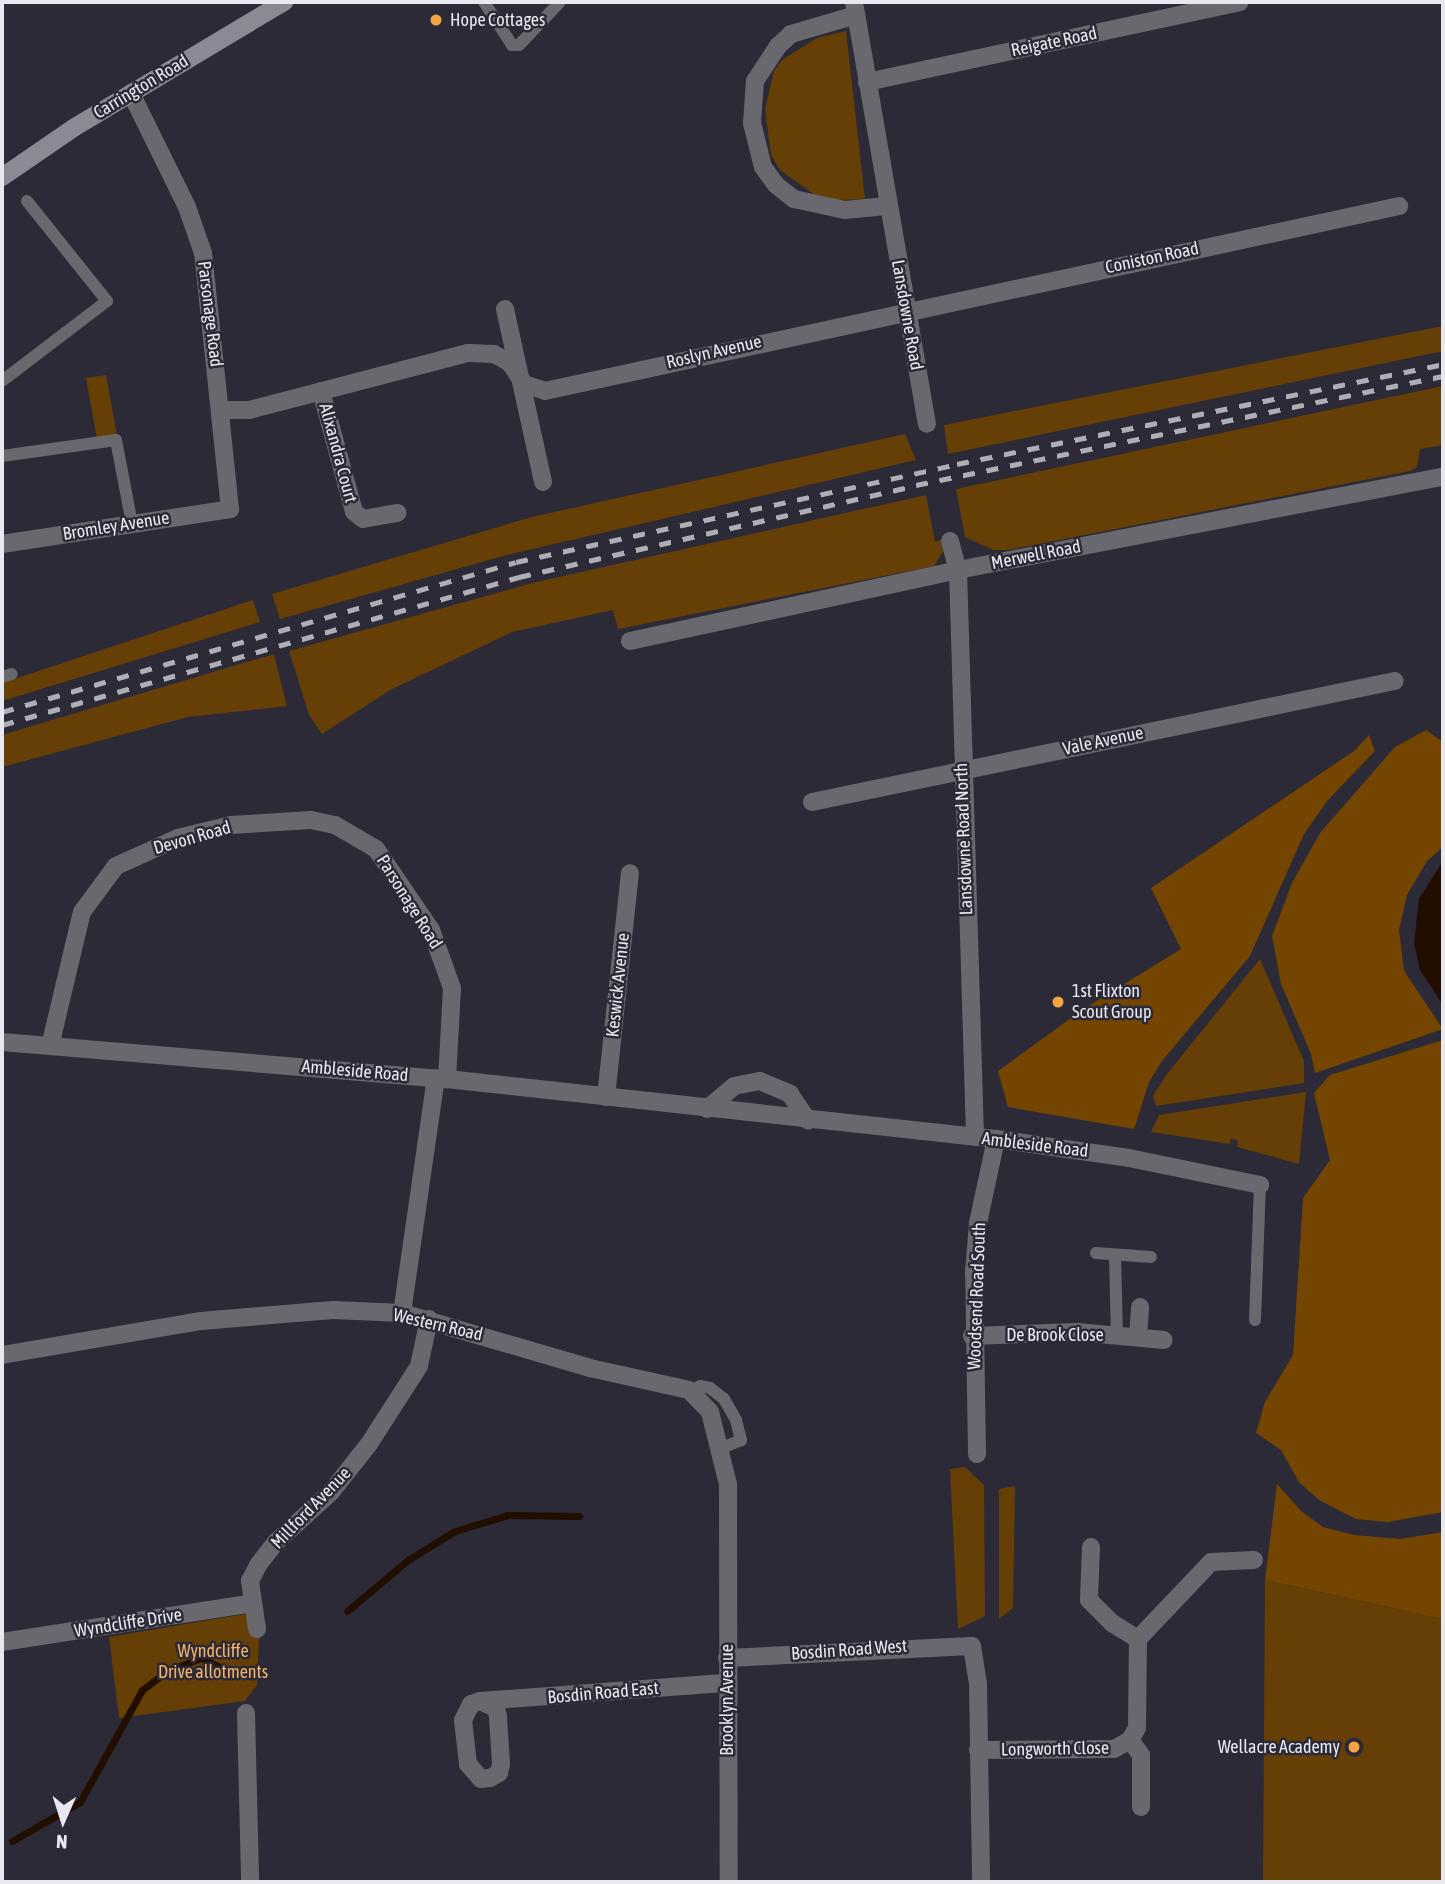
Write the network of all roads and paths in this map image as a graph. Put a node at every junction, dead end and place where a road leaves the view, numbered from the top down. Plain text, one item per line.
1 (284, 2) edge
2 (484, 2) edge
3 (560, 2) edge
4 (1240, 2) edge
5 (855, 9) edge
6 (867, 82) junction
7 (131, 93) junction
8 (2, 177) edge
9 (27, 201) dead end
10 (887, 206) junction
11 (1399, 206) dead end
12 (505, 309) dead end
13 (905, 310) junction
14 (2, 381) edge
15 (524, 384) junction
16 (321, 391) junction
17 (221, 410) junction
18 (927, 424) dead end
19 (2, 456) edge
20 (1443, 477) edge
21 (543, 482) dead end
22 (230, 509) joint
23 (397, 513) dead end
24 (132, 524) junction
25 (950, 541) dead end
26 (2, 544) edge
27 (957, 570) junction
28 (630, 641) dead end
29 (1395, 681) dead end
30 (961, 770) junction
31 (812, 802) dead end
32 (376, 849) joint
33 (630, 873) dead end
34 (2, 1042) edge
35 (50, 1046) junction
36 (442, 1078) junction
37 (606, 1097) junction
38 (707, 1109) junction
39 (808, 1121) junction
40 (975, 1138) junction
41 (996, 1139) junction
42 (1260, 1185) joint
43 (1096, 1253) dead end
44 (1115, 1255) junction
45 (1151, 1257) dead end
46 (1140, 1307) dead end
47 (402, 1313) junction
48 (429, 1319) junction
49 (1255, 1320) dead end
50 (1117, 1335) junction
51 (972, 1336) junction
52 (1138, 1337) junction
53 (1164, 1340) dead end
54 (2, 1355) edge
55 (977, 1454) dead end
56 (729, 1518) joint
57 (1091, 1546) dead end
58 (1254, 1560) dead end
59 (253, 1603) junction
60 (257, 1629) dead end
61 (1138, 1639) junction
62 (2, 1642) edge
63 (727, 1658) junction
64 (727, 1683) junction
65 (480, 1701) dead end
66 (246, 1713) dead end
67 (1130, 1740) junction
68 (978, 1750) junction
69 (1141, 1807) dead end
70 (250, 1882) edge
71 (729, 1882) edge
72 (981, 1882) edge

1 - 7 main road, Carrington Road
2 - 3 lane
4 - 6 street, Reigate Road
5 - 6 street, Lansdowne Road
5 - 10 street, Lansdowne Road
6 - 10 street, Lansdowne Road
7 - 8 main road, Carrington Road
7 - 17 street, Parsonage Road
9 - 14 lane
10 - 13 street, Lansdowne Road
11 - 13 street, Coniston Road
12 - 15 street
13 - 15 street, Roslyn Avenue
13 - 18 street, Lansdowne Road
15 - 16 street
15 - 21 street
16 - 17 street
16 - 23 street, Alixandra Court
17 - 22 street, Parsonage Road
19 - 24 lane
20 - 27 street, Merwell Road
22 - 24 street, Bromley Avenue
24 - 26 street, Bromley Avenue
25 - 27 street, Lansdowne Road North
27 - 28 street, Merwell Road
27 - 30 street, Lansdowne Road North
29 - 30 street, Vale Avenue
30 - 31 street, Vale Avenue
30 - 40 street, Lansdowne Road North
32 - 35 street, Devon Road
32 - 36 street, Parsonage Road
33 - 37 street, Keswick Avenue
34 - 35 street, Ambleside Road
35 - 36 street, Ambleside Road
36 - 37 street, Ambleside Road
36 - 47 street, Parsonage Road
37 - 38 street, Ambleside Road
38 - 39 street, Ambleside Road
38 - 39 street
39 - 40 street, Ambleside Road
40 - 41 street, Ambleside Road
41 - 42 street, Ambleside Road
41 - 51 street, Woodsend Road South
42 - 49 lane
43 - 44 lane
44 - 45 lane
44 - 50 lane
46 - 52 street
47 - 48 street, Western Road
47 - 54 street, Western Road
48 - 56 street, Western Road
48 - 59 street, Millford Avenue
50 - 51 street, De Brook Close
50 - 52 street, De Brook Close
51 - 55 street, Woodsend Road South
52 - 53 street, De Brook Close
56 - 63 street, Brooklyn Avenue
57 - 61 street
58 - 61 street
59 - 60 street, Millford Avenue
59 - 62 street, Wyndcliffe Drive
61 - 67 street, Longworth Close
63 - 64 street, Brooklyn Avenue
63 - 68 street, Bosdin Road West
64 - 65 street, Bosdin Road East
64 - 71 street, Brooklyn Avenue
66 - 70 street
67 - 68 street, Longworth Close
67 - 69 street, Longworth Close
68 - 72 street

